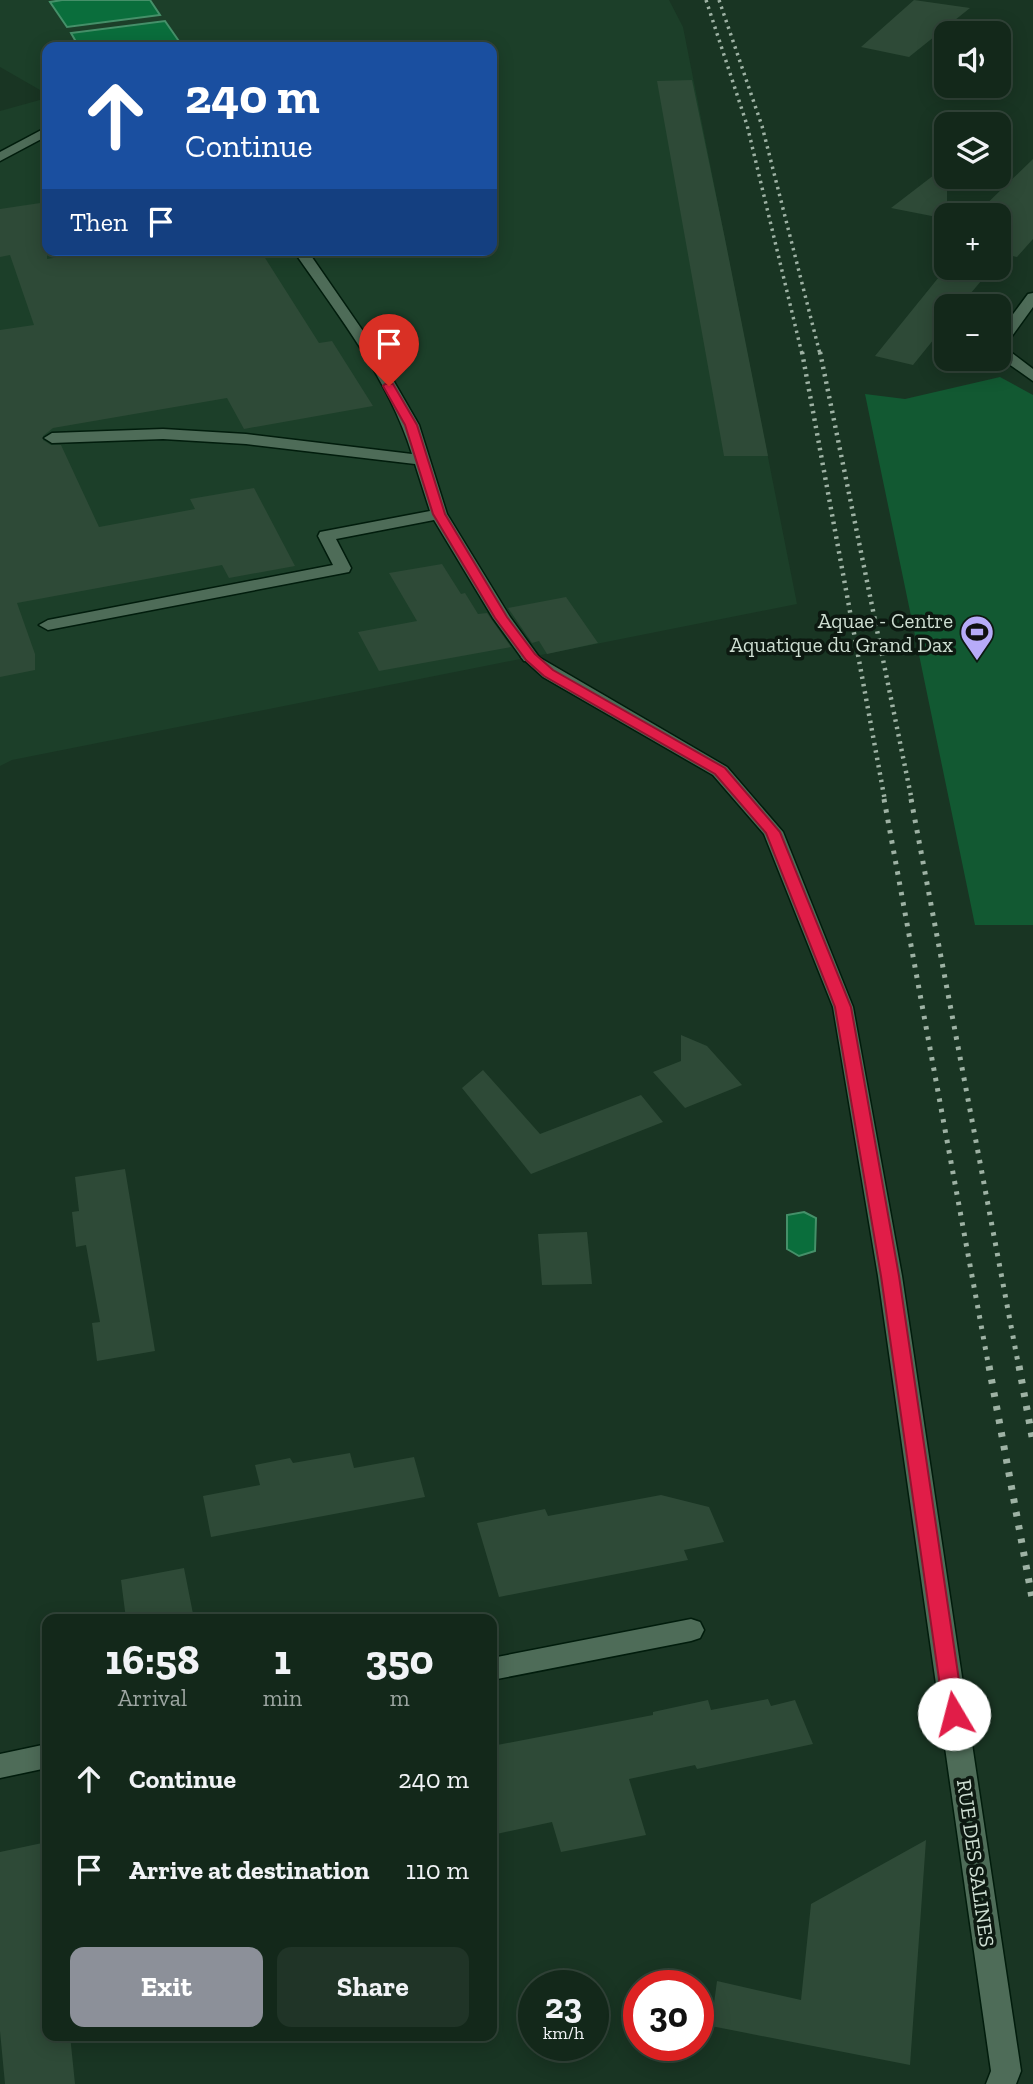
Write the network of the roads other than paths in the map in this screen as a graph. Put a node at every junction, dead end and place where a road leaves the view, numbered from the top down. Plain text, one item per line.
1 (42, 134) edge
2 (0, 157) edge
3 (304, 256) edge
4 (1033, 297) edge
5 (1011, 329) edge
6 (1011, 357) edge
7 (1033, 376) edge
8 (52, 438) dead end
9 (422, 460) junction
10 (439, 514) junction
11 (48, 625) dead end
12 (691, 1630) dead end
13 (497, 1668) edge
14 (42, 1757) edge
15 (0, 1766) edge
16 (1001, 2084) edge

1 - 2 street
3 - 9 street, RUE DES SALINES
4 - 5 street
6 - 7 street
8 - 9 street
9 - 10 street, RUE DES SALINES
10 - 11 street
10 - 16 street, RUE DES SALINES
12 - 13 street
14 - 15 street

